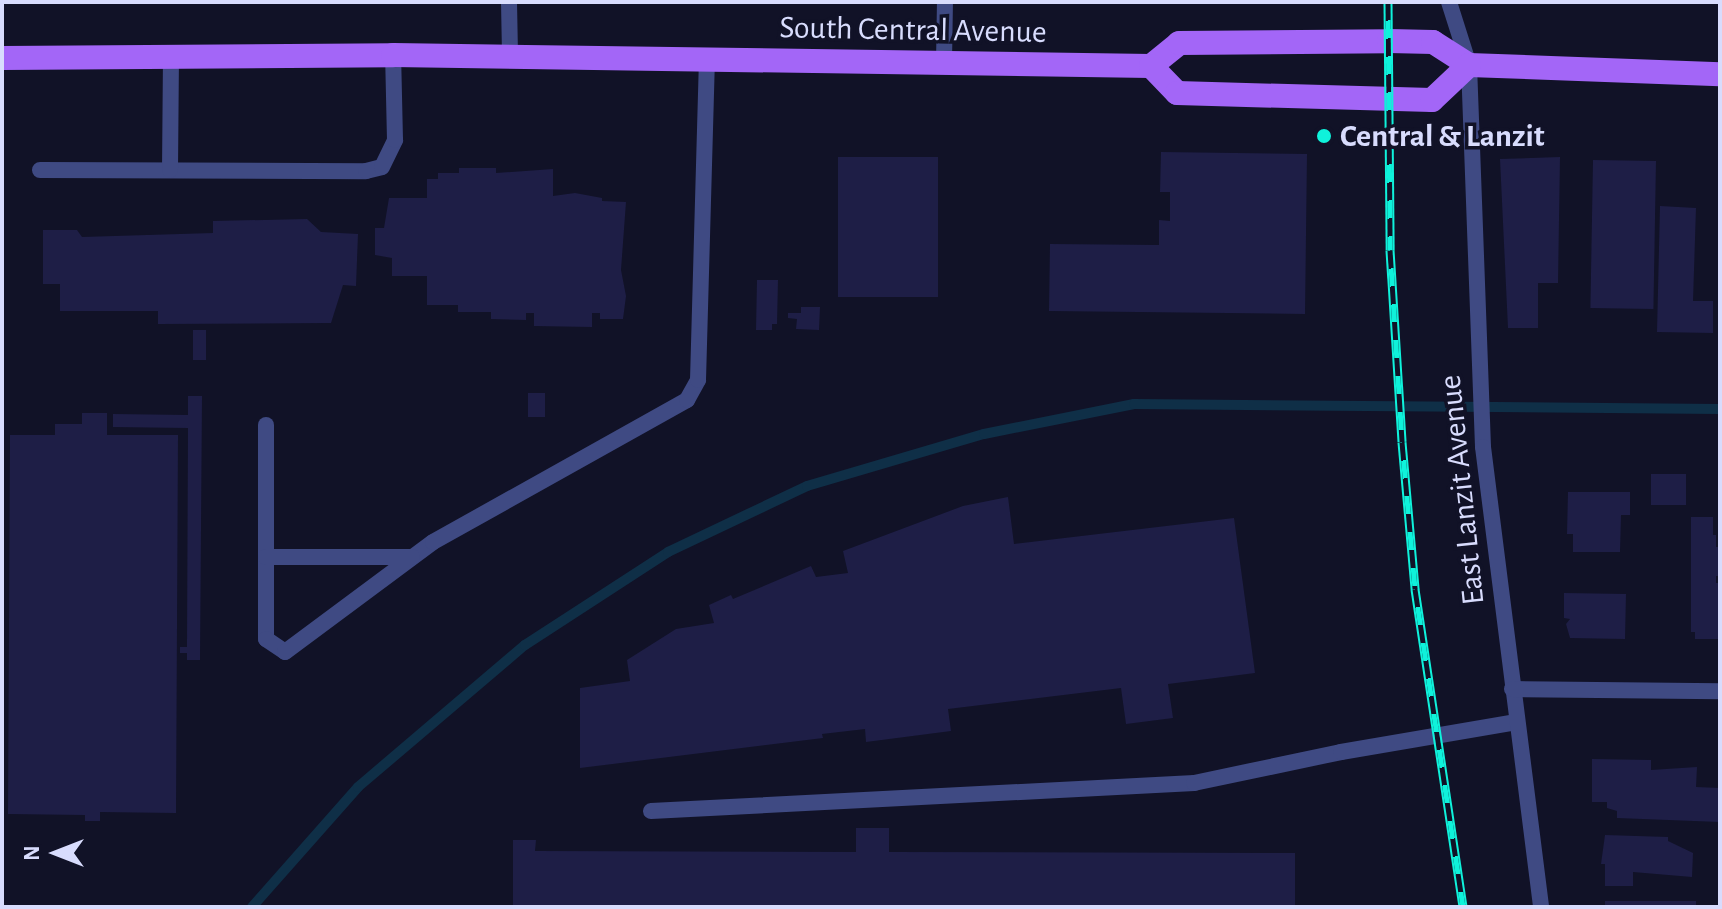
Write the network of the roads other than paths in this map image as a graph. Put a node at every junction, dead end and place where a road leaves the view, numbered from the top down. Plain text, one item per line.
1 (509, 2) edge
2 (945, 2) edge
3 (1449, 2) edge
4 (393, 55) junction
5 (510, 56) junction
6 (171, 57) junction
7 (2, 58) edge
8 (707, 59) junction
9 (944, 63) junction
10 (1469, 65) junction
11 (1151, 66) junction
12 (1720, 74) edge
13 (40, 170) dead end
14 (170, 170) junction
15 (266, 425) dead end
16 (266, 557) junction
17 (412, 557) junction
18 (1512, 689) junction
19 (1720, 691) edge
20 (1516, 722) junction
21 (651, 811) dead end
22 (1541, 907) edge

1 - 5 street
2 - 9 street
3 - 10 street, East Lanzit Avenue
4 - 5 main road, South Central Avenue
4 - 6 main road, South Central Avenue
4 - 14 street
5 - 8 main road, South Central Avenue
6 - 7 main road, South Central Avenue
6 - 14 street
8 - 9 main road, South Central Avenue
8 - 17 street
9 - 11 main road, South Central Avenue
10 - 11 main road
10 - 11 main road
10 - 12 main road
10 - 18 street, East Lanzit Avenue
13 - 14 street
15 - 16 street
16 - 17 street
16 - 17 street
18 - 19 street
18 - 20 street, East Lanzit Avenue
20 - 21 street
20 - 22 street, East Lanzit Avenue

